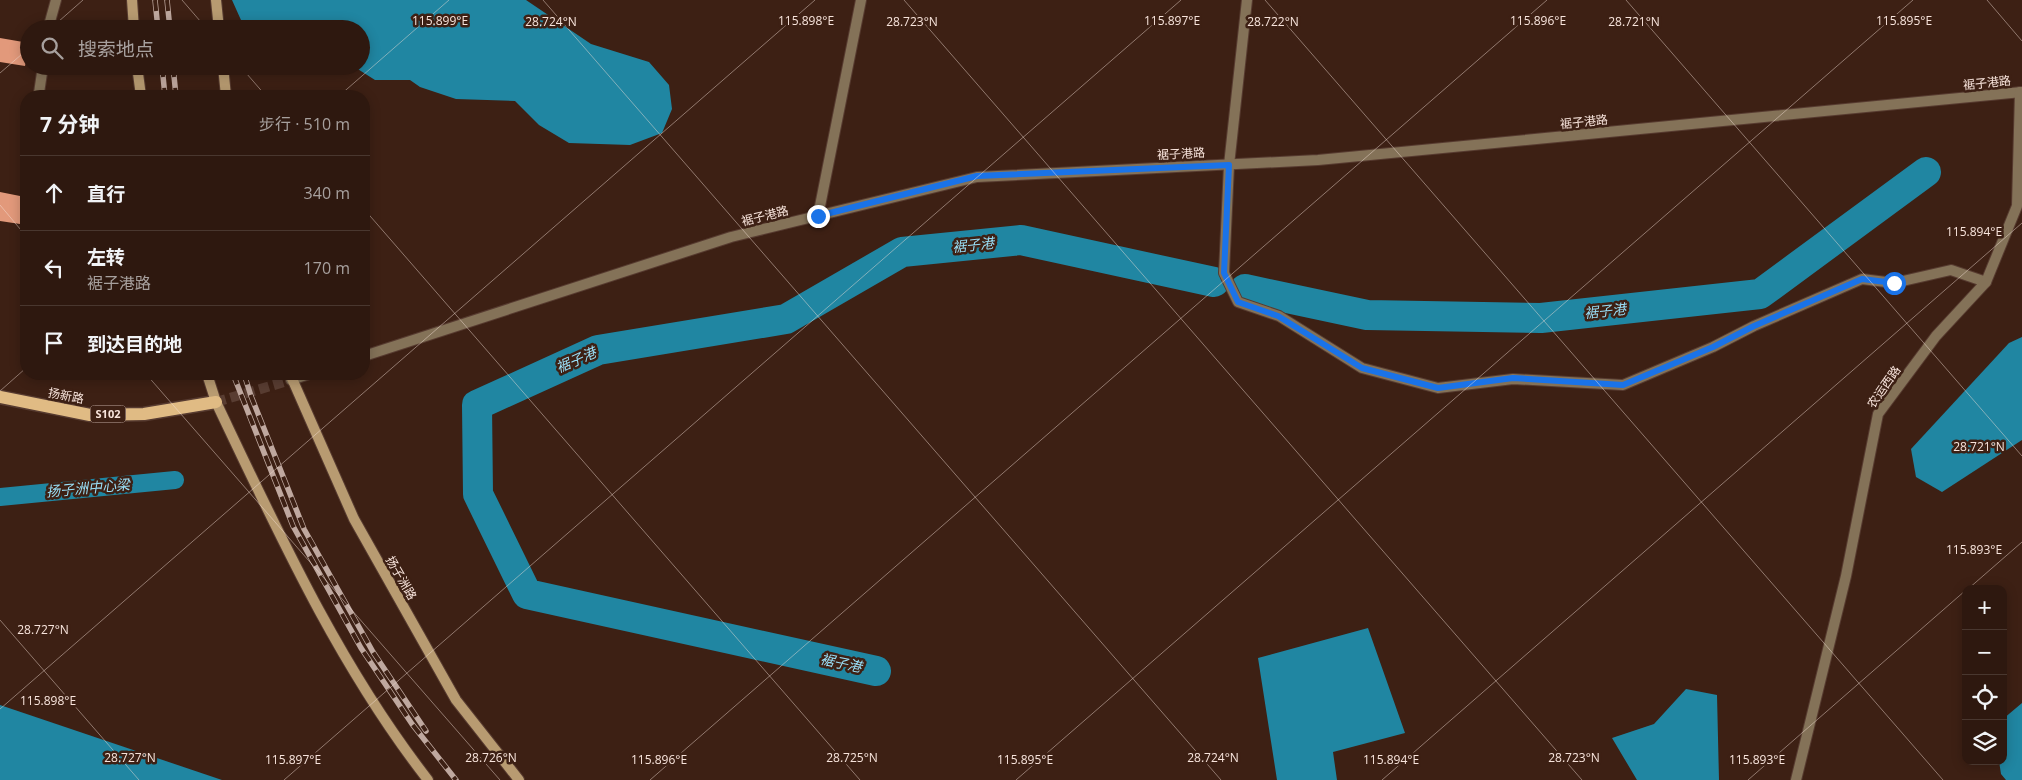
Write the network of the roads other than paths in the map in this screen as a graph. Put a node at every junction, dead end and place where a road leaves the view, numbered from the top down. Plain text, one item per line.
1 (56, 0) edge
2 (132, 0) edge
3 (216, 0) edge
4 (861, 0) edge
5 (1247, 0) edge
6 (50, 20) edge
7 (133, 20) edge
8 (218, 20) edge
9 (41, 75) edge
10 (138, 75) edge
11 (224, 75) edge
12 (39, 90) edge
13 (140, 90) edge
14 (225, 90) edge
15 (2021, 92) edge
16 (1229, 165) junction
17 (818, 216) junction
18 (1986, 282) junction
19 (370, 354) edge
20 (209, 380) edge
21 (291, 380) edge
22 (0, 397) edge
23 (216, 402) junction
24 (428, 780) edge
25 (519, 780) edge
26 (1796, 780) edge

1 - 6 street
2 - 7 main road
3 - 8 main road
4 - 17 street
5 - 16 street
9 - 12 street
10 - 13 main road
11 - 14 main road
15 - 16 street, 裾子港路
15 - 18 street, 农运西路
16 - 17 street, 裾子港路
16 - 18 street
17 - 19 street, 裾子港路
18 - 26 street, 农运西路
20 - 23 main road
21 - 25 main road, 扬子洲路
22 - 23 main road, 扬新路 / S102
23 - 24 main road

